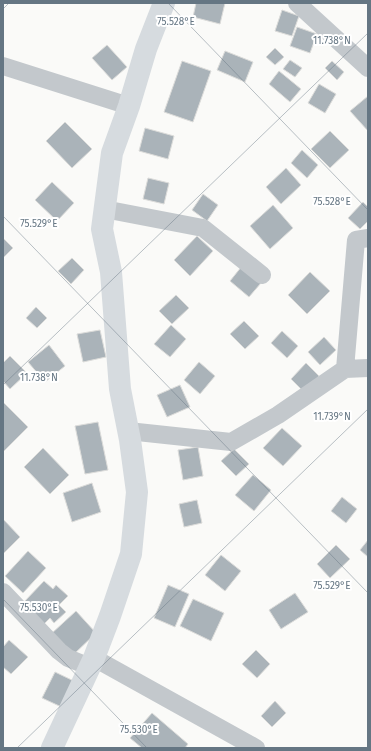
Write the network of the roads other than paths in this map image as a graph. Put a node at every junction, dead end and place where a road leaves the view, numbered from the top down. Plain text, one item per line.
1 (164, 3) edge
2 (297, 3) edge
3 (3, 66) edge
4 (368, 68) edge
5 (129, 106) junction
6 (104, 209) junction
7 (368, 238) edge
8 (262, 275) dead end
9 (368, 368) edge
10 (345, 369) junction
11 (128, 431) junction
12 (3, 592) edge
13 (92, 663) junction
14 (52, 748) edge
15 (256, 748) edge

1 - 5 main road
2 - 4 street
3 - 5 street
5 - 6 main road
6 - 8 street
6 - 11 main road
7 - 10 street
9 - 10 street
10 - 11 street
11 - 13 main road
12 - 13 street
13 - 14 main road
13 - 15 street

